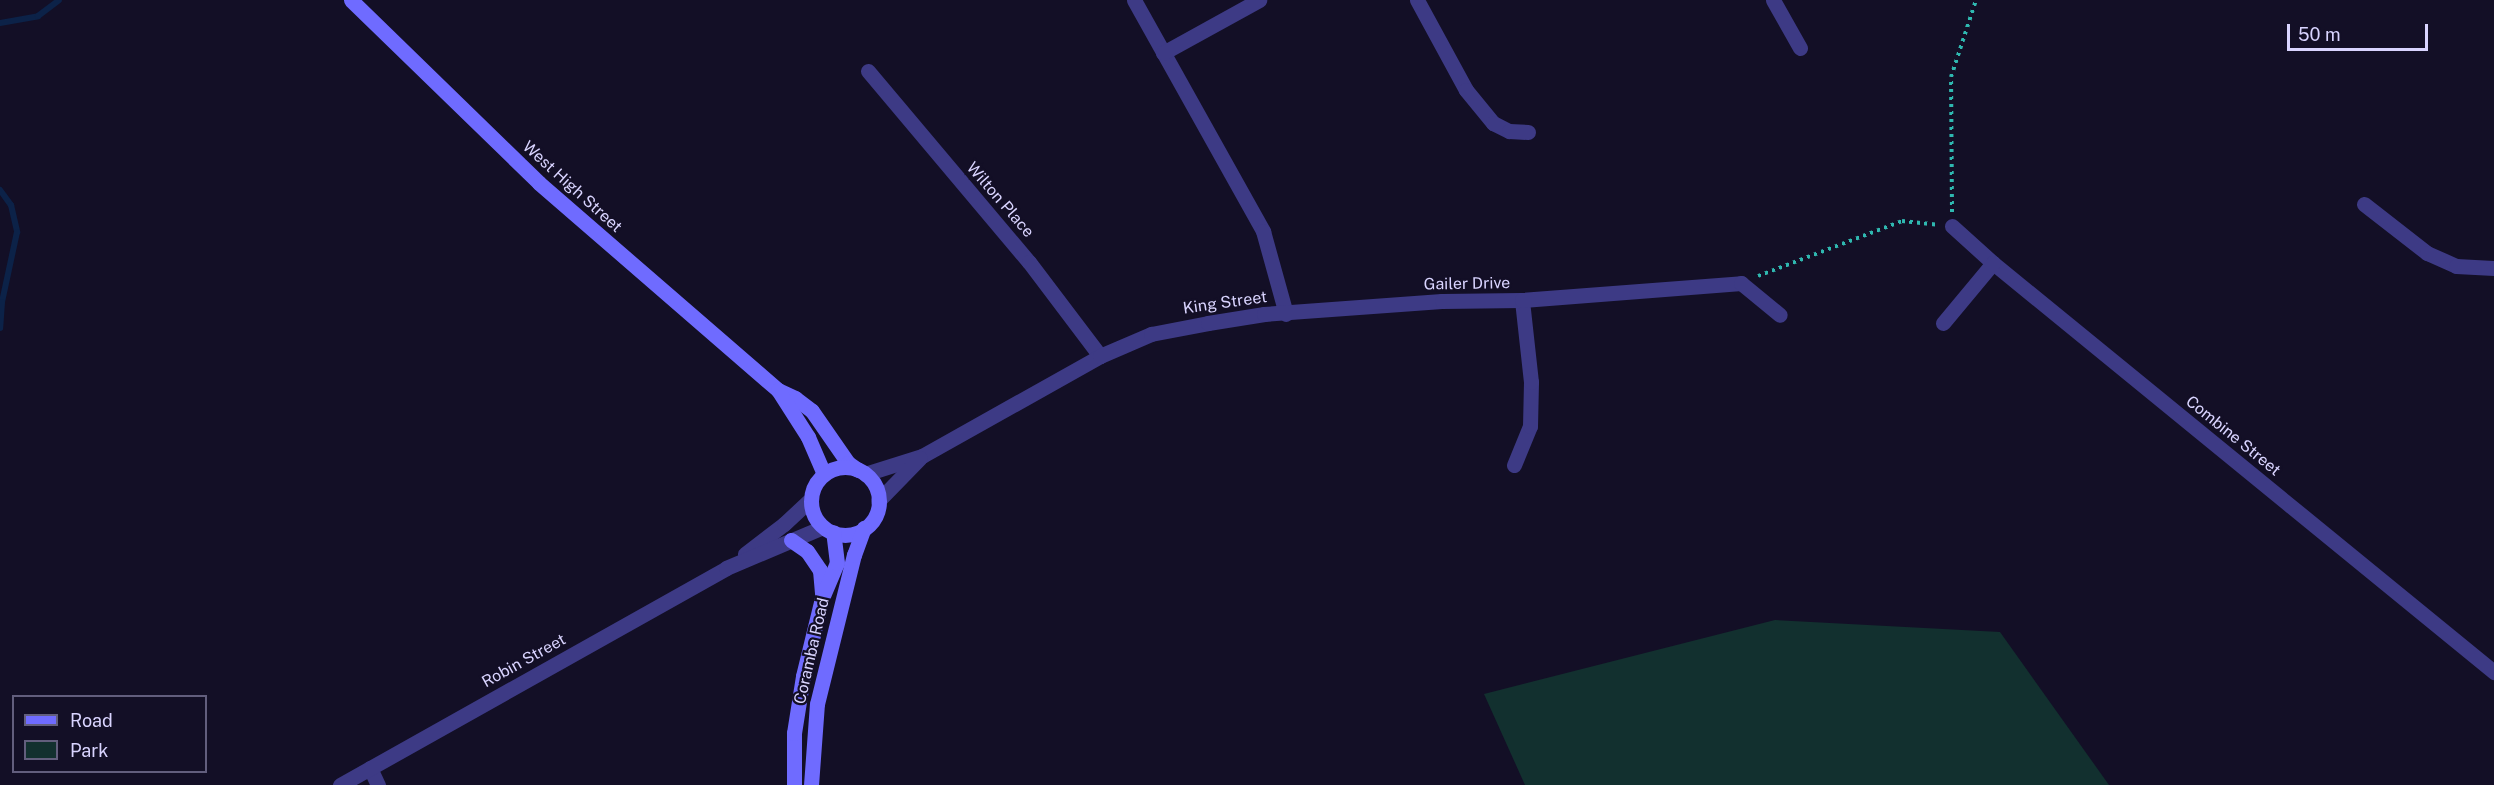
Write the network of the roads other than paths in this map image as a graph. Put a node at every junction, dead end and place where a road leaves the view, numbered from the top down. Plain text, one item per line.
1 (351, 0) edge
2 (1134, 0) edge
3 (1259, 0) edge
4 (1417, 0) edge
5 (1773, 0) edge
6 (1800, 48) dead end
7 (1163, 53) junction
8 (868, 71) dead end
9 (1528, 132) dead end
10 (2364, 204) dead end
11 (1952, 226) road end
12 (1993, 263) junction
13 (2494, 268) edge
14 (1521, 300) junction
15 (1286, 314) junction
16 (1780, 315) dead end
17 (1943, 323) dead end
18 (1100, 356) junction
19 (778, 390) junction
20 (922, 456) junction
21 (1514, 465) dead end
22 (862, 472) junction
23 (824, 474) junction
24 (811, 499) junction
25 (878, 501) junction
26 (864, 528) junction
27 (828, 530) junction
28 (791, 540) junction
29 (726, 568) junction
30 (822, 598) junction
31 (2494, 672) edge
32 (370, 768) junction
33 (340, 785) edge
34 (378, 785) edge
35 (794, 785) edge
36 (811, 785) edge

1 - 19 main road, West High Street
2 - 7 street, King Street
3 - 7 street
4 - 9 street
5 - 6 street
7 - 15 street, King Street
8 - 18 street, Wilton Place
10 - 13 street
11 - 12 street, Combine Street
12 - 17 street
12 - 31 street, Combine Street
14 - 15 street, Gailer Drive
14 - 16 street, Gailer Drive
14 - 21 street
15 - 18 street, King Street
18 - 20 street, King Street
19 - 22 main road, West High Street
19 - 23 main road, West High Street
20 - 22 street, King Street
20 - 25 street, King Street
22 - 23 main road
22 - 25 main road
23 - 24 main road
24 - 27 main road
24 - 29 street, Robin Street
25 - 26 main road
26 - 27 main road
26 - 36 main road, Coramba Road
27 - 28 street, Robin Street
27 - 30 main road, Coramba Road
28 - 29 street, Robin Street
28 - 30 main road
29 - 32 street, Robin Street
30 - 35 main road, Coramba Road
32 - 33 street, Robin Street
32 - 34 street

